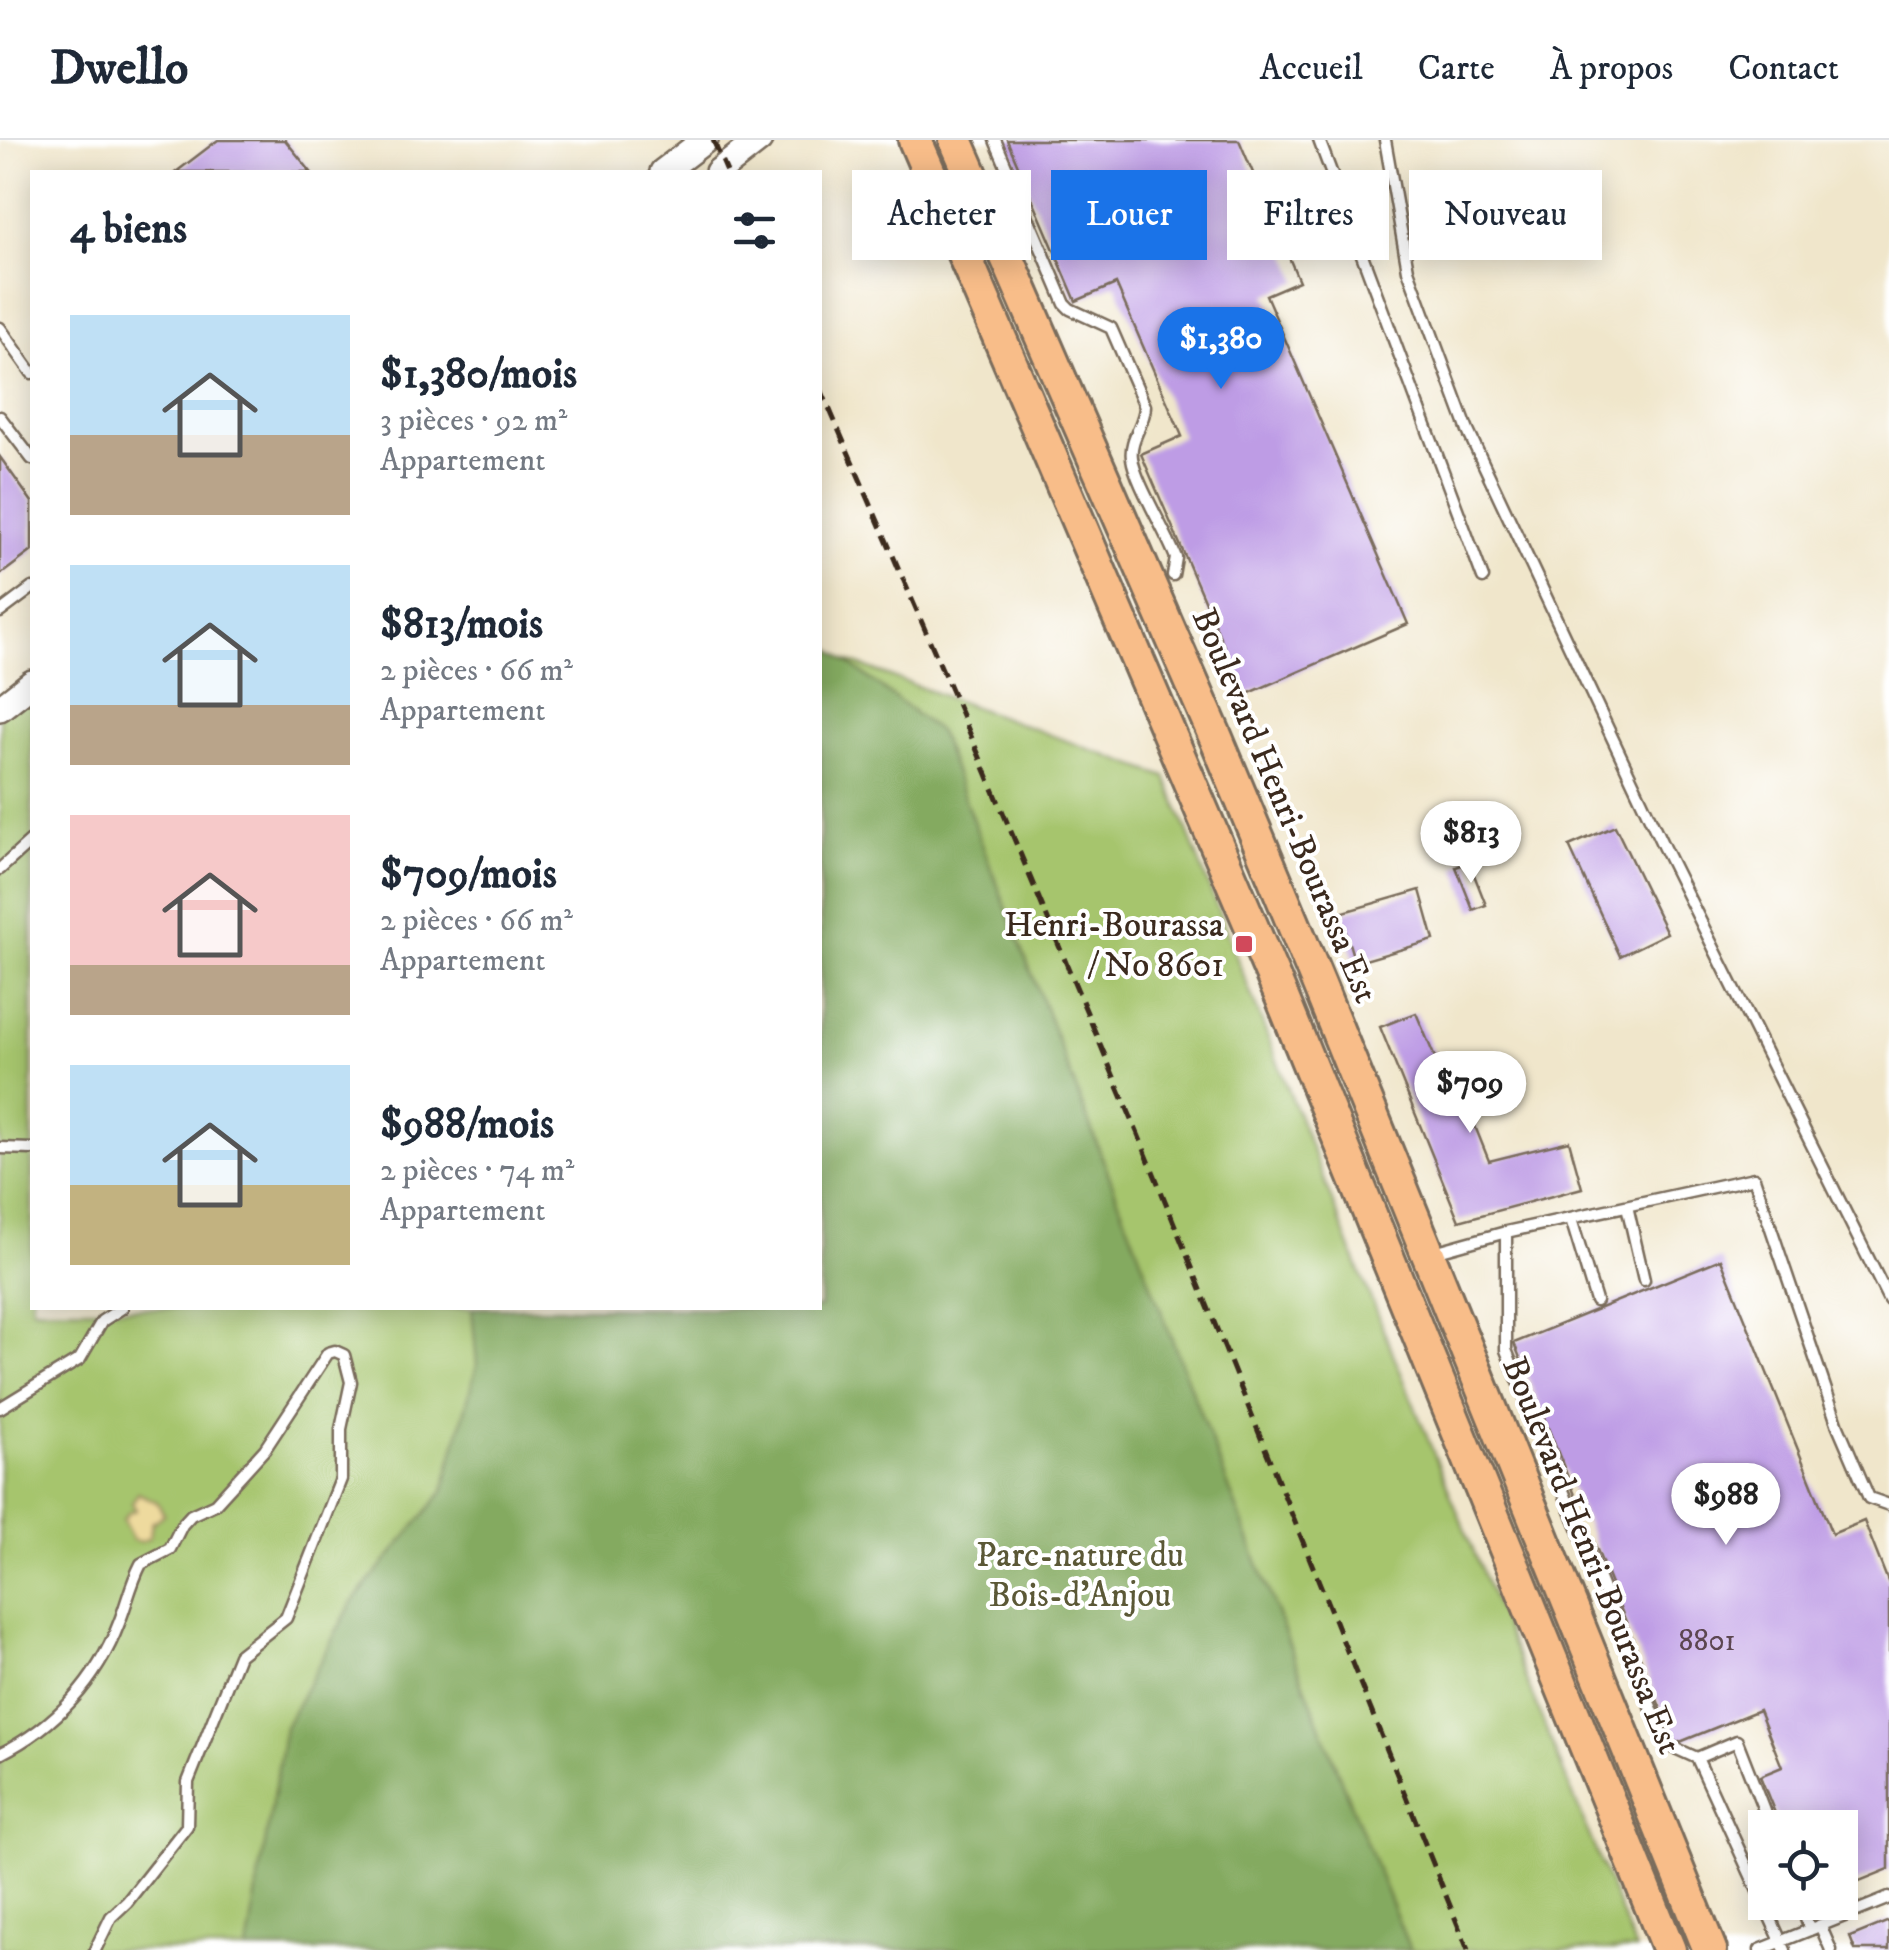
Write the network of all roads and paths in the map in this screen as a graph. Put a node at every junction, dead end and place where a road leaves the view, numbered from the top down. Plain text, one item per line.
1 (705, 140) edge
2 (760, 140) edge
3 (915, 140) edge
4 (956, 140) edge
5 (995, 140) edge
6 (1319, 140) edge
7 (1385, 140) edge
8 (666, 170) edge
9 (721, 170) edge
10 (0, 328) edge
11 (30, 369) edge
12 (0, 418) edge
13 (30, 456) edge
14 (1173, 575) dead end
15 (1482, 578) dead end
16 (30, 590) edge
17 (0, 612) edge
18 (30, 686) edge
19 (0, 708) edge
20 (1216, 738) junction
21 (1182, 758) junction
22 (30, 842) edge
23 (0, 869) edge
24 (0, 1148) edge
25 (30, 1149) edge
26 (1627, 1206) junction
27 (1571, 1219) junction
28 (1506, 1232) junction
29 (1404, 1236) junction
30 (1644, 1280) dead end
31 (1889, 1300) edge
32 (1596, 1301) dead end
33 (119, 1310) edge
34 (0, 1408) edge
35 (1889, 1506) edge
36 (1610, 1609) junction
37 (1587, 1620) junction
38 (0, 1754) edge
39 (1697, 1758) junction
40 (1763, 1810) edge
41 (1889, 1898) edge
42 (1811, 1920) edge
43 (1815, 1927) junction
44 (1783, 1946) edge
45 (95, 1950) edge
46 (1669, 1950) edge
47 (1710, 1950) edge
48 (1760, 1950) edge
49 (1831, 1950) edge

1 - 8 street
2 - 9 street
3 - 21 main road, Boulevard Henri-Bourassa Est
4 - 20 main road, Boulevard Henri-Bourassa Est
5 - 14 lane
6 - 15 lane
7 - 31 lane
10 - 11 lane
12 - 13 lane
16 - 17 lane
18 - 19 street
20 - 21 lane
20 - 29 main road, Boulevard Henri-Bourassa Est
21 - 29 main road, Boulevard Henri-Bourassa Est
22 - 23 lane
24 - 25 lane
26 - 27 lane
26 - 30 lane
26 - 35 lane
27 - 28 lane
27 - 32 lane
28 - 29 lane
28 - 36 lane
29 - 37 main road, Boulevard Henri-Bourassa Est
29 - 46 main road, Boulevard Henri-Bourassa Est
33 - 34 lane
36 - 37 lane
36 - 39 lane
37 - 47 main road, Boulevard Henri-Bourassa Est
38 - 45 lane
39 - 40 lane
39 - 44 lane
41 - 43 lane
42 - 43 lane
43 - 44 lane
43 - 49 lane
44 - 48 lane

